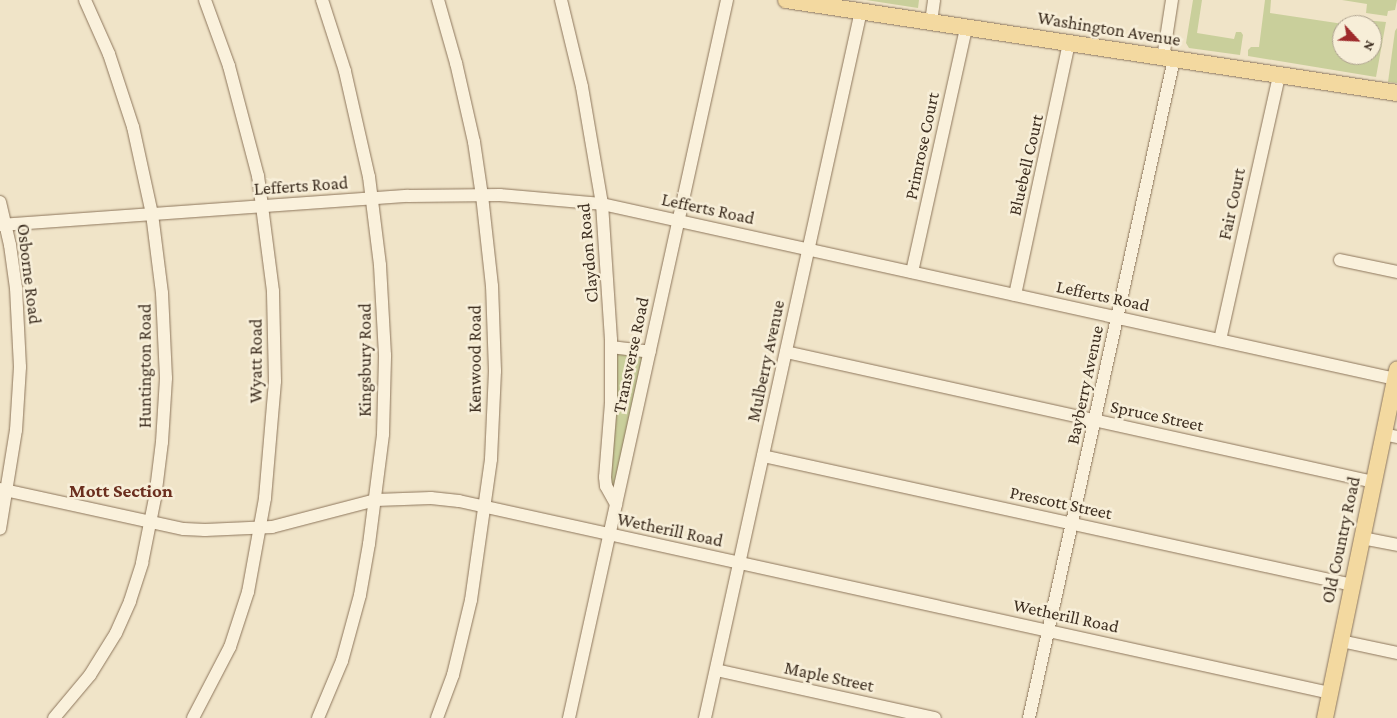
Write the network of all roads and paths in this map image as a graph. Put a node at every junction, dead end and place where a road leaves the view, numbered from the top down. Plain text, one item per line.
1 (85, 0) edge
2 (205, 0) edge
3 (322, 0) edge
4 (438, 0) edge
5 (561, 0) edge
6 (728, 0) edge
7 (786, 0) edge
8 (934, 0) edge
9 (1172, 0) edge
10 (861, 11) junction
11 (930, 22) junction
12 (966, 28) junction
13 (1069, 43) junction
14 (1169, 58) junction
15 (1279, 75) junction
16 (1397, 93) edge
17 (482, 196) junction
18 (372, 198) junction
19 (0, 202) edge
20 (602, 204) junction
21 (263, 206) junction
22 (152, 214) junction
23 (679, 221) junction
24 (3, 225) edge
25 (808, 249) junction
26 (1340, 260) dead end
27 (912, 272) junction
28 (1397, 272) edge
29 (1015, 295) junction
30 (1117, 317) junction
31 (1220, 340) junction
32 (611, 347) junction
33 (650, 352) junction
34 (786, 352) junction
35 (1396, 374) edge
36 (1095, 420) junction
37 (1390, 436) edge
38 (763, 456) junction
39 (1374, 482) junction
40 (4, 490) edge
41 (376, 500) junction
42 (616, 504) junction
43 (485, 507) junction
44 (150, 522) junction
45 (1072, 524) junction
46 (260, 526) junction
47 (0, 529) edge
48 (610, 534) junction
49 (1362, 538) junction
50 (1397, 545) edge
51 (740, 563) junction
52 (1352, 585) junction
53 (1048, 631) junction
54 (1341, 641) junction
55 (1397, 652) edge
56 (716, 670) junction
57 (1330, 692) junction
58 (54, 718) edge
59 (194, 718) edge
60 (318, 718) edge
61 (437, 718) edge
62 (569, 718) edge
63 (705, 718) edge
64 (935, 718) edge
65 (1029, 718) edge
66 (1325, 718) edge

1 - 22 street, Huntington Road
2 - 21 street, Wyatt Road
3 - 18 street, Kingsbury Road
4 - 17 street, Kenwood Road
5 - 20 street, Claydon Road
6 - 23 street, Transverse Road
7 - 10 main road, Washington Avenue
8 - 11 street
9 - 14 street, Bayberry Avenue
10 - 11 main road, Washington Avenue
10 - 25 street, Mulberry Avenue
11 - 12 main road, Washington Avenue
12 - 13 main road, Washington Avenue
12 - 27 street, Primrose Court
13 - 14 main road, Washington Avenue
13 - 29 street, Bluebell Court
14 - 15 main road, Washington Avenue
14 - 30 street, Bayberry Avenue
15 - 16 main road, Washington Avenue
15 - 31 street, Fair Court
17 - 18 street, Lefferts Road
17 - 20 street, Lefferts Road
17 - 43 street, Kenwood Road
18 - 21 street, Lefferts Road
18 - 41 street, Kingsbury Road
19 - 24 street, Osborne Road
20 - 23 street, Lefferts Road
20 - 32 street, Claydon Road
21 - 22 street, Lefferts Road
21 - 46 street, Wyatt Road
22 - 24 street, Lefferts Road
22 - 44 street, Huntington Road
23 - 25 street, Lefferts Road
23 - 33 street, Transverse Road
24 - 40 street, Osborne Road
25 - 27 street, Lefferts Road
25 - 34 street, Mulberry Avenue
26 - 28 street
27 - 29 street, Lefferts Road
29 - 30 street, Lefferts Road
30 - 31 street, Lefferts Road
30 - 36 street, Bayberry Avenue
31 - 35 street, Lefferts Road
32 - 33 street
32 - 42 street, Claydon Road
33 - 42 street, Transverse Road
34 - 36 street, Spruce Street
34 - 38 street, Mulberry Avenue
35 - 37 main road, Old Country Road
36 - 39 street, Spruce Street
36 - 45 street, Bayberry Avenue
37 - 39 main road, Old Country Road
38 - 45 street, Prescott Street
38 - 51 street, Mulberry Avenue
39 - 49 main road, Old Country Road
40 - 44 street, Wetherill Road
40 - 47 street, Osborne Road
41 - 43 street, Wetherill Road
41 - 46 street, Wetherill Road
41 - 60 street, Kingsbury Road
42 - 48 street, Transverse Road
43 - 48 street, Wetherill Road
43 - 61 street, Kenwood Road
44 - 46 street, Wetherill Road
44 - 58 street, Huntington Road
45 - 52 street, Prescott Street
45 - 53 street, Bayberry Avenue
46 - 59 street, Wyatt Road
48 - 51 street, Wetherill Road
48 - 62 street, Transverse Road
49 - 50 street
49 - 52 main road, Old Country Road
51 - 53 street, Wetherill Road
51 - 56 street, Mulberry Avenue
52 - 54 main road, Old Country Road
53 - 57 street, Wetherill Road
53 - 65 street, Bayberry Avenue
54 - 55 street
54 - 57 main road, Old Country Road
56 - 63 street, Mulberry Avenue
56 - 64 street, Maple Street
57 - 66 main road, Old Country Road

